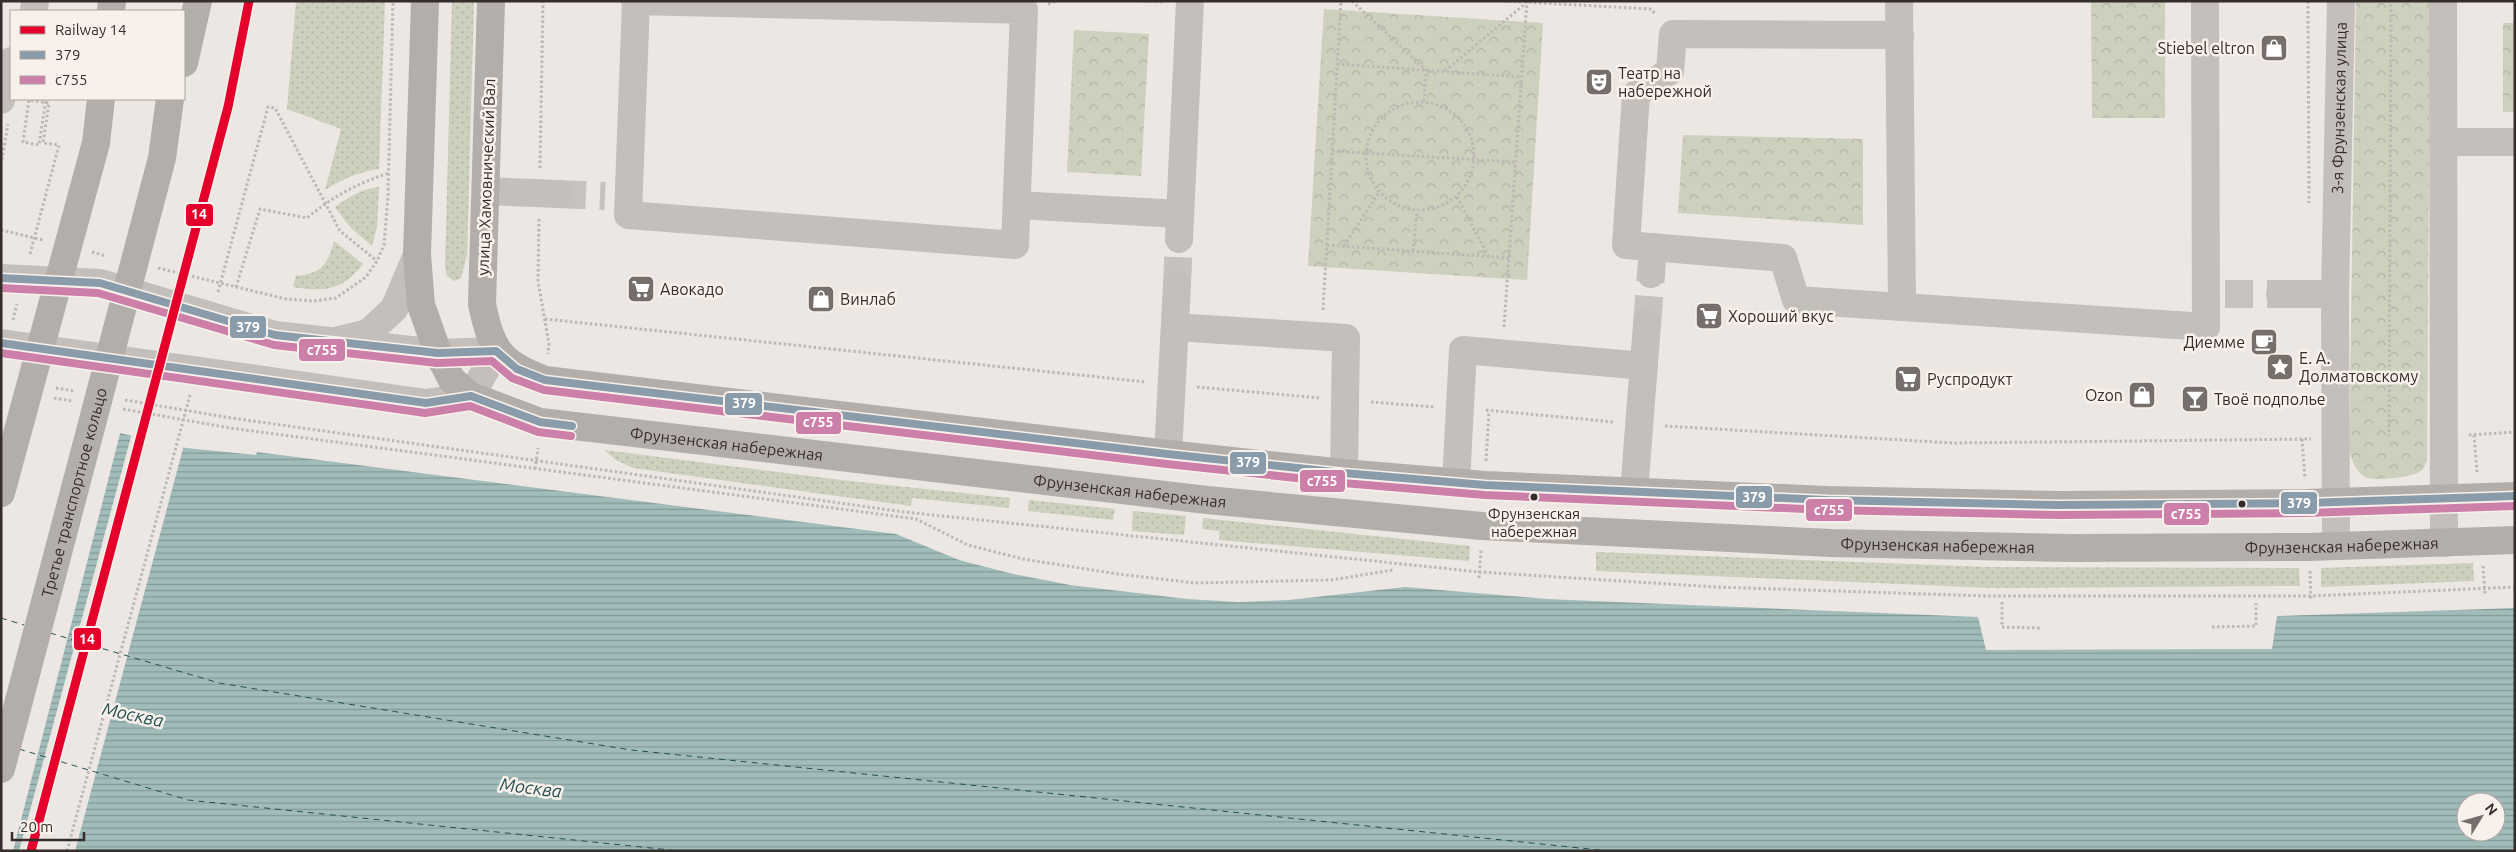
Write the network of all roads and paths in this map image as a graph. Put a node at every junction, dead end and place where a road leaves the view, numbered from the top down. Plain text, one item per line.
1 (198, 1) edge
2 (393, 1) edge
3 (425, 1) edge
4 (491, 1) edge
5 (636, 1) edge
6 (1190, 1) edge
7 (1341, 1) edge
8 (1352, 1) edge
9 (1504, 1) edge
10 (1899, 1) edge
11 (2205, 1) edge
12 (2341, 1) edge
13 (2391, 1) edge
14 (2443, 1) edge
15 (1527, 2) edge
16 (1673, 34) junction
17 (1900, 35) junction
18 (185, 59) edge
19 (7, 64) edge
20 (1337, 64) junction
21 (1426, 70) junction
22 (1444, 72) junction
23 (1521, 77) junction
24 (29, 100) edge
25 (29, 100) edge
26 (101, 100) edge
27 (170, 100) edge
28 (175, 100) edge
29 (46, 102) edge
30 (46, 102) edge
31 (46, 102) edge
32 (1424, 102) junction
33 (5, 109) edge
34 (2443, 142) junction
35 (2515, 142) edge
36 (1332, 150) junction
37 (1366, 153) junction
38 (162, 158) junction
39 (1475, 160) junction
40 (1515, 162) junction
41 (1, 165) edge
42 (389, 173) junction
43 (486, 191) junction
44 (1379, 192) junction
45 (558, 194) tunnel mouth
46 (1457, 197) junction
47 (324, 204) junction
48 (1017, 205) junction
49 (1417, 211) junction
50 (1326, 245) junction
51 (1344, 246) junction
52 (1653, 247) junction
53 (1413, 251) junction
54 (417, 256) junction
55 (1489, 257) junction
56 (1509, 258) junction
57 (29, 259) dead end
58 (377, 261) junction
59 (1651, 274) tunnel mouth
60 (1177, 286) tunnel mouth
61 (236, 287) dead end
62 (10, 288) edge
63 (2280, 294) tunnel mouth
64 (2335, 294) junction
65 (286, 299) dead end
66 (216, 300) dead end
67 (1902, 307) junction
68 (545, 319) dead end
69 (1647, 324) tunnel mouth
70 (1175, 327) junction
71 (6, 334) edge
72 (1321, 336) junction
73 (327, 342) junction
74 (496, 351) junction
75 (438, 353) junction
76 (1502, 354) junction
77 (1644, 366) junction
78 (1172, 385) junction
79 (192, 387) dead end
80 (471, 396) junction
81 (49, 397) dead end
82 (1345, 400) junction
83 (78, 402) dead end
84 (116, 408) dead end
85 (1460, 409) junction
86 (1489, 411) junction
87 (1639, 425) junction
88 (2515, 432) edge
89 (2465, 435) dead end
90 (2474, 435) junction
91 (2389, 437) dead end
92 (2302, 439) junction
93 (2313, 439) dead end
94 (538, 448) dead end
95 (1168, 454) junction
96 (1486, 462) dead end
97 (535, 469) junction
98 (1344, 473) junction
99 (2477, 474) dead end
100 (2305, 481) dead end
101 (1456, 482) junction
102 (1634, 492) junction
103 (1, 493) edge
104 (2515, 496) edge
105 (2444, 498) junction
106 (2335, 501) junction
107 (2515, 540) edge
108 (2444, 543) junction
109 (2336, 546) junction
110 (1481, 547) dead end
111 (2482, 563) dead end
112 (2310, 568) dead end
113 (1393, 570) dead end
114 (1479, 578) dead end
115 (2485, 594) dead end
116 (2002, 602) dead end
117 (2256, 602) dead end
118 (2310, 602) dead end
119 (2212, 627) dead end
120 (2041, 628) dead end
121 (1, 769) edge
122 (68, 851) edge

1 - 18 main road
2 - 42 path
3 - 54 main road
4 - 43 main road, улица Хамовнический Вал
5 - 48 street
5 - 48 street
6 - 48 street
7 - 20 path
8 - 21 path
9 - 15 path
10 - 17 street
11 - 67 street
12 - 64 street, 3-я Фрунзенская улица
13 - 91 path
14 - 34 street
15 - 16 path
15 - 22 path
15 - 23 path
16 - 17 street
16 - 52 street
17 - 67 street
19 - 33 street
20 - 21 path
20 - 36 path
21 - 22 path
21 - 32 path
22 - 23 path
23 - 40 path
24 - 29 path
25 - 30 path
26 - 103 main road
27 - 38 main road, Третье транспортное кольцо
28 - 38 main road
31 - 57 path
32 - 37 path
32 - 39 path
33 - 41 path
34 - 35 street
34 - 105 street
36 - 37 path
36 - 50 path
37 - 39 path
37 - 44 path
38 - 121 main road, Третье транспортное кольцо
39 - 40 path
39 - 46 path
40 - 56 path
42 - 47 path
42 - 58 path
43 - 45 street
43 - 74 main road, улица Хамовнический Вал
44 - 49 path
44 - 51 path
46 - 49 path
46 - 55 path
47 - 58 path
47 - 61 path
47 - 66 path
49 - 53 path
50 - 51 path
50 - 72 path
51 - 53 path
52 - 59 street
52 - 67 street
53 - 55 path
54 - 73 street
54 - 75 main road
55 - 56 path
56 - 76 path
58 - 65 path
60 - 70 street
62 - 71 path
62 - 73 street
63 - 64 street
64 - 106 street, 3-я Фрунзенская улица
68 - 78 path
69 - 77 street
70 - 72 street
70 - 78 street
71 - 80 street
72 - 82 street
73 - 75 street
74 - 75 street
74 - 80 street
74 - 95 main road
75 - 80 main road
76 - 77 street
76 - 85 street
77 - 87 street
78 - 82 path
78 - 95 street
79 - 122 path
80 - 109 main road, Фрунзенская набережная
81 - 83 path
82 - 85 path
82 - 98 street
84 - 97 path
85 - 86 path
85 - 101 street
86 - 87 path
86 - 96 path
87 - 92 path
87 - 102 street
88 - 90 path
89 - 90 path
90 - 99 path
92 - 93 path
92 - 100 path
94 - 97 path
95 - 98 main road
97 - 113 path
98 - 101 main road
101 - 102 main road
102 - 106 main road
104 - 105 main road
105 - 106 main road
105 - 108 street
106 - 109 street, 3-я Фрунзенская улица
107 - 108 main road, Фрунзенская набережная
108 - 109 main road, Фрунзенская набережная
110 - 114 path
111 - 115 path
112 - 118 path
116 - 120 path
117 - 119 path

